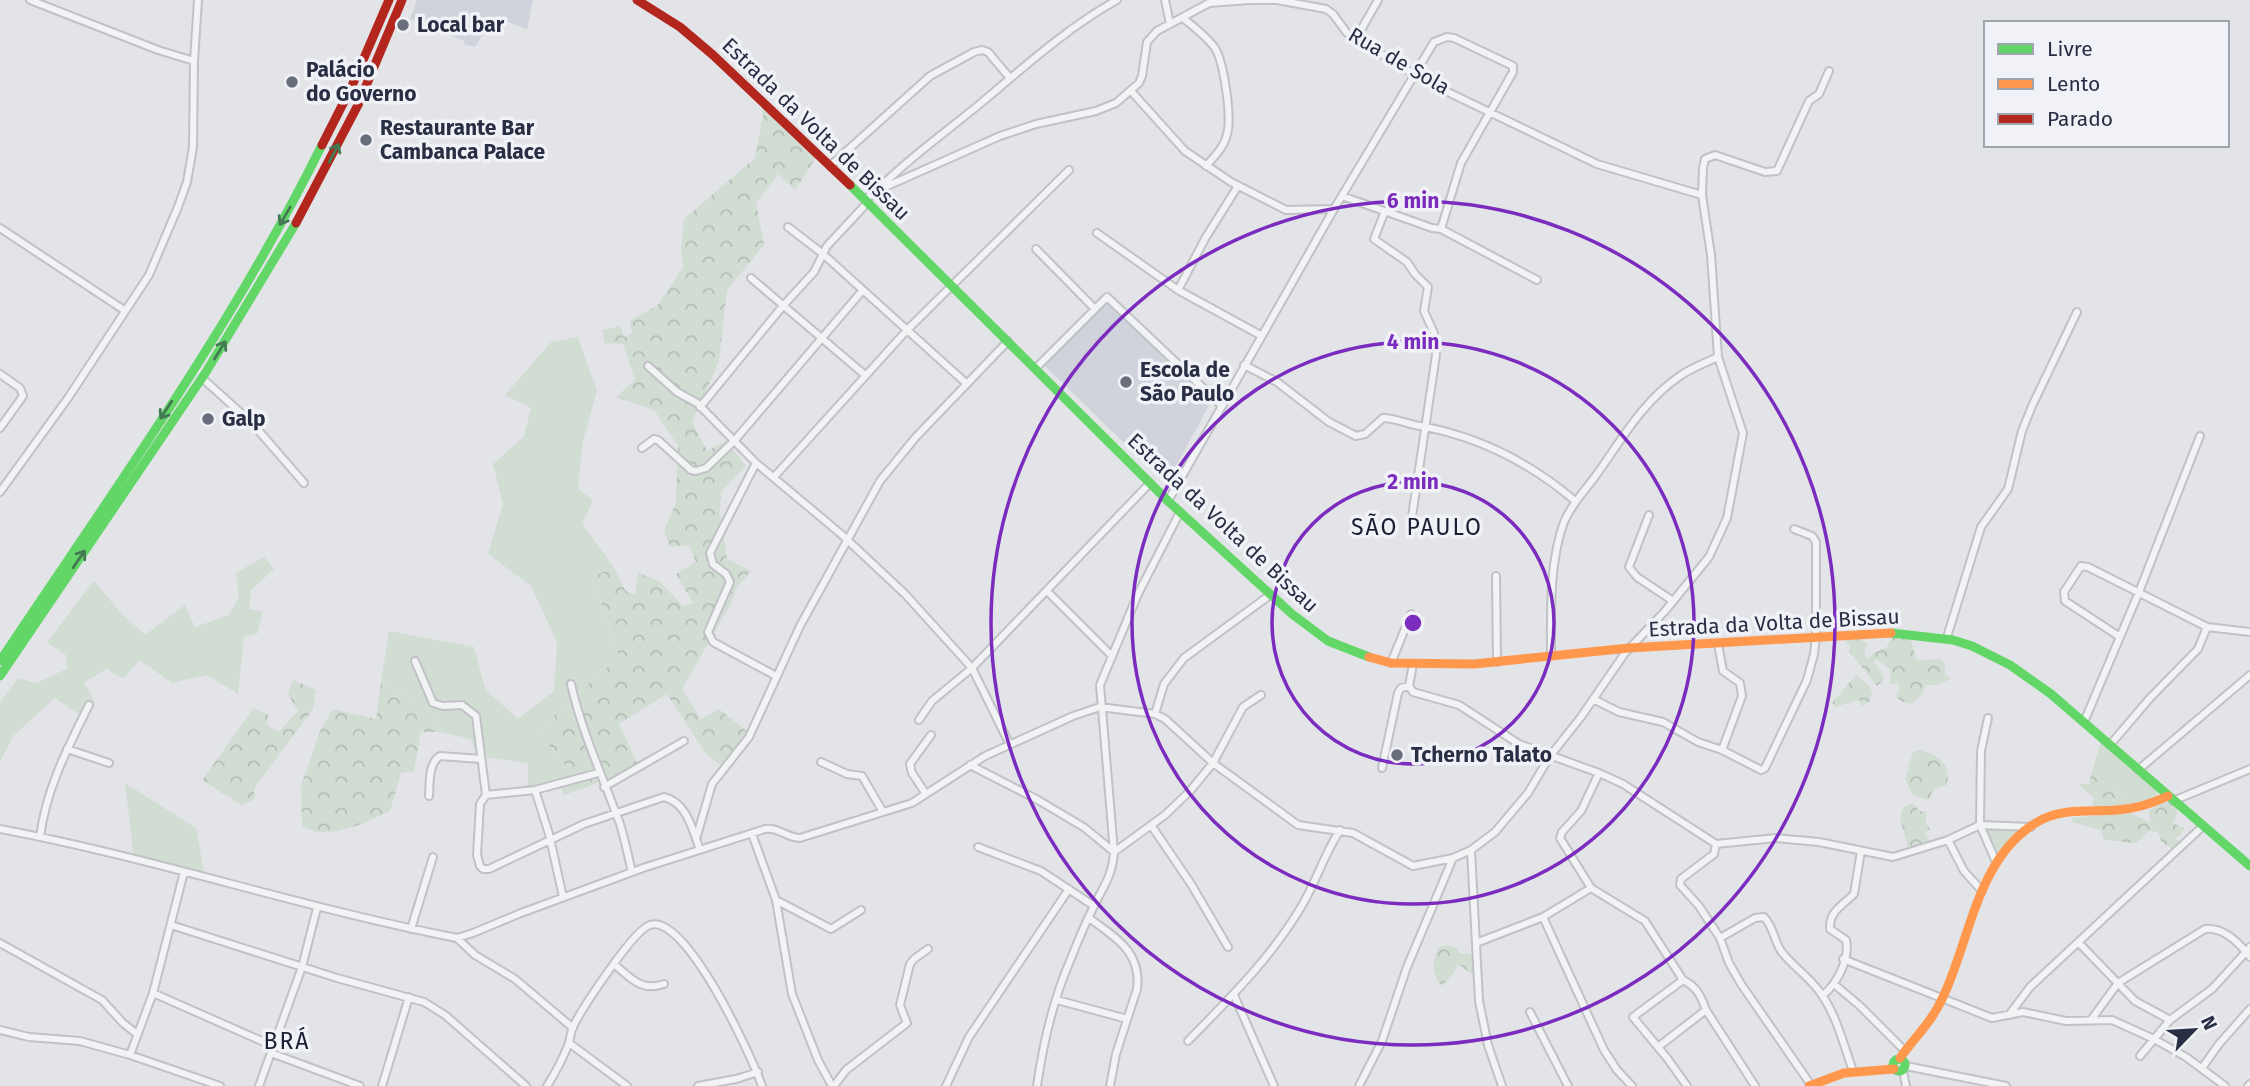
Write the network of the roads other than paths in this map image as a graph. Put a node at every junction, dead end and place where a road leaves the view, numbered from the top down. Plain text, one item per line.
1 (30, 0) edge
2 (198, 0) edge
3 (389, 0) edge
4 (402, 0) edge
5 (637, 0) edge
6 (1117, 0) edge
7 (1165, 0) edge
8 (1277, 0) edge
9 (1378, 0) edge
10 (1183, 18) junction
11 (1170, 24) junction
12 (1356, 39) junction
13 (194, 61) junction
14 (1829, 71) dead end
15 (1414, 75) junction
16 (1010, 78) junction
17 (1131, 91) junction
18 (1490, 110) junction
19 (830, 166) junction
20 (1206, 166) junction
21 (1069, 170) dead end
22 (1238, 186) junction
23 (874, 192) junction
24 (1702, 195) junction
25 (1342, 196) junction
26 (866, 201) junction
27 (1334, 209) junction
28 (1385, 211) junction
29 (788, 227) dead end
30 (0, 229) edge
31 (1441, 229) junction
32 (1097, 233) dead end
33 (1036, 250) dead end
34 (822, 254) junction
35 (751, 278) dead end
36 (1537, 280) dead end
37 (952, 287) junction
38 (1178, 290) junction
39 (862, 291) junction
40 (782, 307) junction
41 (1094, 308) junction
42 (124, 310) junction
43 (2077, 312) dead end
44 (907, 331) junction
45 (1262, 336) junction
46 (821, 338) junction
47 (1008, 341) junction
48 (1718, 357) junction
49 (1244, 365) junction
50 (648, 366) dead end
51 (1036, 368) junction
52 (0, 374) edge
53 (865, 375) junction
54 (202, 379) junction
55 (967, 384) junction
56 (1221, 404) junction
57 (700, 407) junction
58 (1425, 427) junction
59 (0, 428) edge
60 (2200, 436) dead end
61 (735, 440) junction
62 (642, 448) dead end
63 (756, 463) junction
64 (774, 477) junction
65 (304, 483) dead end
66 (1150, 483) junction
67 (0, 492) edge
68 (1168, 500) junction
69 (1574, 500) junction
70 (1180, 512) junction
71 (1649, 515) dead end
72 (1794, 529) dead end
73 (1410, 530) dead end
74 (847, 540) junction
75 (1496, 576) dead end
76 (1047, 591) junction
77 (2138, 592) junction
78 (1270, 594) junction
79 (1673, 600) junction
80 (1410, 614) dead end
81 (2207, 627) junction
82 (2250, 632) edge
83 (1816, 637) junction
84 (2120, 637) junction
85 (1947, 638) junction
86 (1718, 644) junction
87 (1629, 648) junction
88 (1112, 656) junction
89 (1551, 656) junction
90 (415, 660) dead end
91 (0, 662) edge
92 (1497, 662) junction
93 (1391, 663) junction
94 (1413, 664) junction
95 (972, 668) junction
96 (0, 676) edge
97 (776, 676) junction
98 (2250, 676) edge
99 (571, 684) dead end
100 (1409, 686) junction
101 (1261, 695) dead end
102 (1593, 699) junction
103 (89, 705) dead end
104 (1100, 707) junction
105 (1154, 714) junction
106 (1989, 718) dead end
107 (919, 720) dead end
108 (2084, 722) junction
109 (931, 735) dead end
110 (684, 741) dead end
111 (1010, 745) junction
112 (2110, 745) junction
113 (67, 749) junction
114 (1722, 750) junction
115 (1550, 756) junction
116 (481, 758) junction
117 (821, 762) dead end
118 (1213, 762) junction
119 (109, 763) dead end
120 (970, 765) junction
121 (1382, 768) dead end
122 (2250, 769) edge
123 (2138, 770) junction
124 (598, 773) junction
125 (1599, 773) junction
126 (604, 787) junction
127 (535, 790) junction
128 (926, 794) junction
129 (486, 795) junction
130 (429, 796) dead end
131 (2171, 799) junction
132 (615, 812) junction
133 (883, 812) junction
134 (1151, 825) junction
135 (1980, 825) junction
136 (2031, 827) junction
137 (2203, 827) junction
138 (0, 829) edge
139 (1340, 830) junction
140 (752, 834) junction
141 (40, 837) junction
142 (696, 839) junction
143 (551, 840) junction
144 (1948, 840) junction
145 (1716, 844) junction
146 (978, 847) dead end
147 (701, 850) junction
148 (1471, 850) junction
149 (1861, 851) junction
150 (1114, 852) junction
151 (433, 857) dead end
152 (1453, 858) junction
153 (1996, 862) junction
154 (2250, 866) edge
155 (184, 872) junction
156 (632, 872) junction
157 (1591, 888) junction
158 (1069, 890) junction
159 (1982, 891) junction
160 (563, 897) junction
161 (776, 900) junction
162 (1094, 906) junction
163 (317, 908) junction
164 (861, 910) dead end
165 (1543, 917) junction
166 (1089, 918) junction
167 (171, 925) junction
168 (411, 929) junction
169 (457, 937) junction
170 (1720, 939) junction
171 (0, 943) edge
172 (1476, 943) junction
173 (2079, 943) junction
174 (1228, 947) dead end
175 (928, 949) dead end
176 (2249, 952) edge
177 (1843, 959) junction
178 (614, 964) junction
179 (302, 967) junction
180 (1683, 980) junction
181 (2118, 983) junction
182 (664, 984) dead end
183 (1835, 984) junction
184 (153, 993) junction
185 (1234, 995) junction
186 (1823, 995) junction
187 (408, 997) junction
188 (1942, 999) junction
189 (1057, 1000) junction
190 (2250, 1009) edge
191 (1706, 1010) junction
192 (1530, 1012) dead end
193 (2009, 1015) junction
194 (1127, 1018) junction
195 (2091, 1020) junction
196 (2170, 1020) junction
197 (573, 1028) junction
198 (0, 1030) edge
199 (138, 1034) junction
200 (2154, 1039) junction
201 (1188, 1041) dead end
202 (569, 1043) junction
203 (1658, 1047) junction
204 (272, 1049) junction
205 (130, 1055) junction
206 (2140, 1056) dead end
207 (1901, 1063) junction
208 (2202, 1068) junction
209 (1853, 1071) junction
210 (758, 1072) junction
211 (1814, 1085) edge
212 (220, 1086) edge
213 (259, 1086) edge
214 (359, 1086) edge
215 (382, 1086) edge
216 (526, 1086) edge
217 (547, 1086) edge
218 (627, 1086) edge
219 (698, 1086) edge
220 (762, 1086) edge
221 (833, 1086) edge
222 (946, 1086) edge
223 (1037, 1086) edge
224 (1110, 1086) edge
225 (1274, 1086) edge
226 (1359, 1086) edge
227 (1502, 1086) edge
228 (1568, 1086) edge
229 (1632, 1086) edge
230 (1687, 1086) edge
231 (1755, 1086) edge
232 (1906, 1086) edge
233 (2006, 1086) edge
234 (2225, 1086) edge

1 - 13 street
2 - 13 street
3 -> 91 main road
54 -> 4 main road
5 - 19 main road, Estrada da Volta de Bissau
6 - 16 street
7 - 11 street
8 - 10 street, Rua de Sola
8 - 12 street, Rua de Sola
9 - 12 street
10 - 11 street, Rua de Sola
10 - 20 street
11 - 17 street, Rua de Sola
12 - 15 street, Rua de Sola
13 - 42 street
14 - 24 street
15 - 18 street, Rua de Sola
15 - 18 street
15 - 25 street
16 - 19 street
16 - 23 street
17 - 20 street
17 - 23 street
18 - 24 street, Rua de Sola
18 - 31 street
19 - 26 main road, Estrada da Volta de Bissau
20 - 22 street
21 - 37 street
22 - 27 street
22 - 38 street
23 - 26 street
24 - 48 street
25 - 27 street
25 - 28 street
26 - 34 street
26 - 37 main road, Estrada da Volta de Bissau
27 - 45 street
28 - 31 street
28 - 58 street
29 - 34 street
30 - 42 street
31 - 36 street
32 - 38 street
33 - 41 street
34 - 39 street
34 - 40 street
35 - 40 street
37 - 44 street
37 - 47 main road, Estrada da Volta de Bissau
38 - 45 street
39 - 44 street
39 - 46 street
40 - 46 street
40 - 57 street
41 - 51 street
41 - 56 street
42 - 67 street
43 - 85 street
44 - 53 street
44 - 55 street
45 - 49 street
46 - 53 street
46 - 61 street
47 - 51 main road, Estrada da Volta de Bissau
47 - 55 street
48 - 69 street
48 - 79 street
49 - 56 street
49 - 58 street
50 - 57 street
51 - 66 main road, Estrada da Volta de Bissau
52 - 59 street
53 - 64 street
54 - 65 street
96 -> 54 main road
55 - 74 street
56 - 68 street
57 - 61 street
58 - 69 street
58 - 73 street
60 - 77 street
61 - 62 street
61 - 63 street
63 - 64 street
63 - 97 street
64 - 74 street
66 - 68 main road, Estrada da Volta de Bissau
66 - 76 street
68 - 70 main road, Estrada da Volta de Bissau
69 - 89 street
70 - 78 main road, Estrada da Volta de Bissau
70 - 88 street
71 - 79 street
72 - 83 street
74 - 95 street
74 - 97 street
75 - 92 street
76 - 88 street
76 - 95 street
77 - 81 street
77 - 84 street
77 - 84 street
78 - 93 main road, Estrada da Volta de Bissau
78 - 105 street
79 - 87 street
80 - 93 street
81 - 82 street
81 - 112 street
83 - 85 main road, Estrada da Volta de Bissau
83 - 86 main road, Estrada da Volta de Bissau
83 - 114 street
84 - 108 street
85 - 108 main road, Estrada da Volta de Bissau
86 - 87 main road, Estrada da Volta de Bissau
86 - 114 street
87 - 89 main road, Estrada da Volta de Bissau
87 - 102 street
88 - 104 street
89 - 92 main road, Estrada da Volta de Bissau
90 - 116 street
92 - 94 main road, Estrada da Volta de Bissau
93 - 94 main road, Estrada da Volta de Bissau
94 - 100 street
95 - 107 street
95 - 111 street
97 - 142 street
98 - 123 street
99 - 124 street
100 - 115 street
100 - 121 street
101 - 118 street
102 - 114 street
102 - 115 street
103 - 113 street
104 - 105 street
104 - 111 street
104 - 150 street
105 - 118 street
106 - 135 street
108 - 112 main road, Estrada da Volta de Bissau
109 - 128 street
110 - 126 street
111 - 120 street
112 - 123 main road, Estrada da Volta de Bissau
113 - 119 street
113 - 141 street
115 - 125 street
115 - 148 street
116 - 129 street
116 - 130 street
117 - 133 street
118 - 134 street
118 - 139 street
120 - 128 street
120 - 150 street
122 - 131 street
123 - 131 main road, Estrada da Volta de Bissau
124 - 126 street
124 - 127 street
125 - 145 street
125 - 157 street
126 - 132 street
127 - 129 street
127 - 143 street
128 - 133 street
129 - 143 street
131 - 136 main road
131 - 137 main road, Estrada da Volta de Bissau
132 - 142 street
132 - 143 street
132 - 156 street
133 - 140 street
134 - 150 street
134 - 174 street
135 - 136 street
135 - 144 street
135 - 153 street
136 - 153 main road
137 - 154 main road, Estrada da Volta de Bissau
137 - 173 street
138 - 141 street
139 - 152 street
139 - 185 street
140 - 147 street
140 - 161 street
141 - 155 street
142 - 147 street
143 - 160 street
144 - 149 street
144 - 159 street
145 - 149 street
145 - 170 street
146 - 158 street
147 - 156 street
148 - 152 street
148 - 172 street
149 - 177 street
150 - 162 street
151 - 168 street
152 - 226 street
153 - 159 main road
155 - 163 street
155 - 167 street
156 - 160 street
157 - 165 street
157 - 180 street
158 - 162 street
158 - 222 street
159 - 188 main road
160 - 169 street
161 - 164 street
161 - 221 street
162 - 166 street
163 - 168 street
163 - 179 street
165 - 172 street
165 - 229 street
166 - 189 street
166 - 194 street
167 - 179 street
167 - 184 street
168 - 169 street
169 - 197 street
170 - 186 street
170 - 211 street
171 - 199 street
172 - 227 street
173 - 181 street
173 - 193 street
175 - 221 street
176 - 181 street
176 - 196 street
177 - 183 street
177 - 188 street
178 - 182 street
178 - 197 street
178 - 210 street
179 - 187 street
179 - 204 street
180 - 191 street
180 - 203 street
181 - 195 street
181 - 196 street
183 - 186 street
183 - 207 street
184 - 199 street
184 - 204 street
185 - 201 street
185 - 225 street
186 - 209 street
187 - 215 street
187 - 216 street
188 - 193 street
188 - 207 main road
189 - 194 street
189 - 223 street
190 - 208 street
191 - 203 street
191 - 231 street
192 - 228 street
193 - 195 street
194 - 224 street
195 - 200 street
196 - 200 street
197 - 202 street
198 - 205 street
199 - 205 street
200 - 206 street
200 - 208 street
202 - 217 street
202 - 218 street
203 - 230 street
204 - 213 street
204 - 214 street
205 - 212 street
207 - 209 main road
207 - 232 street
207 - 233 street
208 - 234 street
209 - 211 main road
210 - 219 street
210 - 220 street

